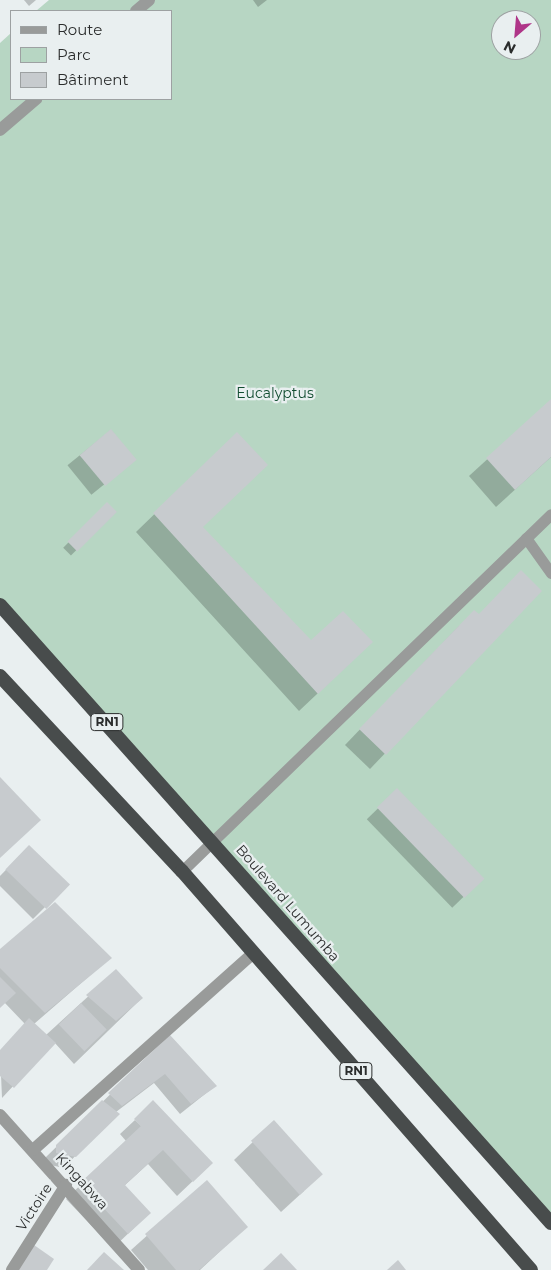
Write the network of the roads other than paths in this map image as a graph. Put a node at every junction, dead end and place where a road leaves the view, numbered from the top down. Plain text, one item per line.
1 (149, 0) edge
2 (137, 10) edge
3 (35, 100) edge
4 (0, 130) edge
5 (551, 514) edge
6 (526, 538) junction
7 (551, 573) edge
8 (0, 604) edge
9 (0, 676) edge
10 (213, 841) junction
11 (182, 871) junction
12 (253, 953) junction
13 (0, 1115) edge
14 (33, 1150) junction
15 (66, 1185) junction
16 (551, 1224) edge
17 (12, 1270) edge
18 (139, 1270) edge
19 (531, 1270) edge

1 - 2 street
3 - 4 street
5 - 6 lane
6 - 7 lane
6 - 10 lane
8 - 10 highway, Boulevard Lumumba / RN1
9 - 11 highway, RN1
10 - 11 lane
10 - 16 highway, Boulevard Lumumba / RN1
11 - 12 highway, RN1
12 - 14 street
12 - 19 highway, RN1
13 - 14 street, Kingabwa
14 - 15 street, Kingabwa
15 - 17 street, Victoire
15 - 18 street, Kingabwa

